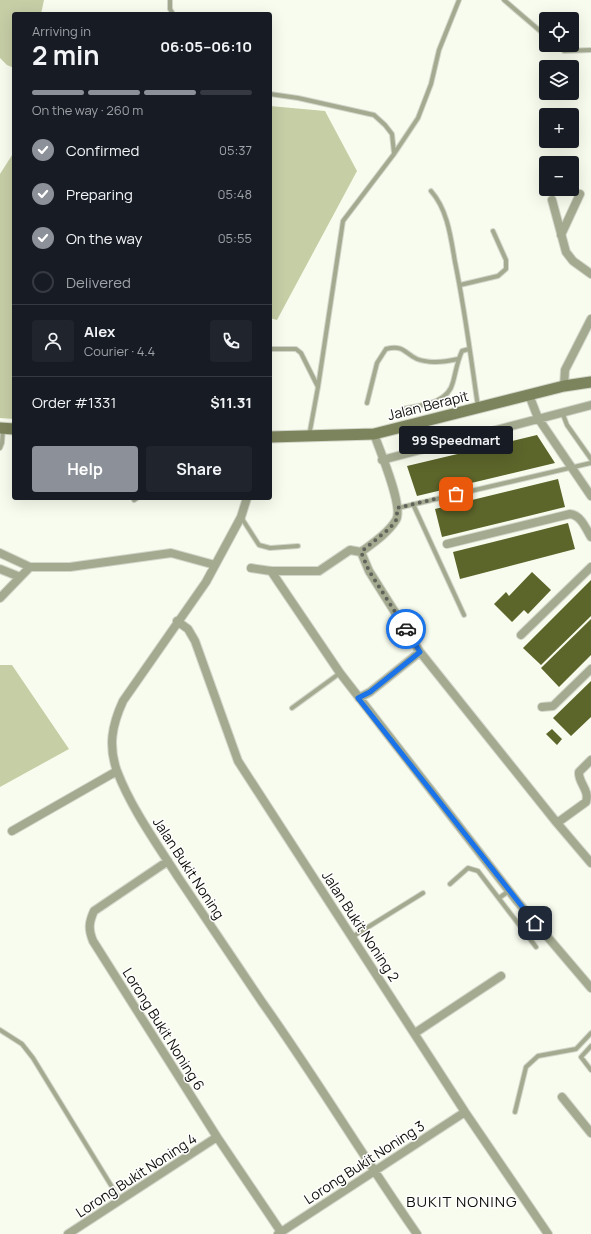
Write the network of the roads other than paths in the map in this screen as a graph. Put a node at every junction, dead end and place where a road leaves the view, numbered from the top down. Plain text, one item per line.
1 (170, 0) edge
2 (459, 0) edge
3 (504, 0) edge
4 (172, 12) edge
5 (539, 30) edge
6 (579, 50) edge
7 (591, 50) edge
8 (272, 94) edge
9 (394, 154) junction
10 (431, 191) dead end
11 (580, 194) dead end
12 (552, 200) dead end
13 (493, 231) dead end
14 (561, 235) junction
15 (591, 274) edge
16 (460, 284) junction
17 (591, 319) edge
18 (272, 349) edge
19 (469, 349) junction
20 (458, 359) junction
21 (591, 382) edge
22 (564, 386) junction
23 (318, 387) junction
24 (529, 395) junction
25 (367, 403) dead end
26 (591, 405) edge
27 (478, 408) junction
28 (403, 409) dead end
29 (562, 412) junction
30 (538, 418) junction
31 (6, 428) edge
32 (374, 434) junction
33 (309, 436) junction
34 (272, 437) edge
35 (0, 448) edge
36 (591, 459) edge
37 (382, 460) junction
38 (591, 464) edge
39 (572, 468) junction
40 (591, 496) edge
41 (246, 500) edge
42 (413, 504) junction
43 (397, 508) junction
44 (241, 517) junction
45 (591, 537) edge
46 (447, 544) dead end
47 (298, 546) dead end
48 (361, 552) junction
49 (0, 553) edge
50 (215, 565) junction
51 (30, 567) junction
52 (591, 567) edge
53 (251, 568) dead end
54 (0, 569) edge
55 (271, 571) junction
56 (20, 577) junction
57 (0, 598) edge
58 (464, 615) dead end
59 (177, 622) junction
60 (521, 635) dead end
61 (420, 652) junction
62 (591, 669) edge
63 (340, 673) junction
64 (358, 698) junction
65 (542, 707) dead end
66 (292, 708) dead end
67 (591, 760) edge
68 (117, 770) junction
69 (557, 823) junction
70 (12, 831) dead end
71 (168, 862) junction
72 (591, 863) edge
73 (450, 884) dead end
74 (509, 891) junction
75 (423, 893) dead end
76 (499, 898) junction
77 (352, 937) junction
78 (536, 947) dead end
79 (501, 976) dead end
80 (591, 988) edge
81 (0, 1030) edge
82 (415, 1033) junction
83 (591, 1033) edge
84 (591, 1046) edge
85 (591, 1070) edge
86 (562, 1097) dead end
87 (465, 1112) junction
88 (515, 1112) dead end
89 (591, 1133) edge
90 (218, 1137) junction
91 (374, 1172) junction
92 (120, 1200) junction
93 (280, 1233) edge
94 (68, 1234) edge
95 (417, 1234) edge
96 (548, 1234) edge

1 - 4 lane
2 - 9 lane
3 - 5 lane
6 - 7 lane
8 - 9 lane
9 - 23 lane
10 - 16 lane
11 - 14 street
12 - 14 street
13 - 16 lane
14 - 15 street
16 - 19 lane
17 - 22 street
18 - 23 lane
19 - 20 lane
19 - 27 lane
20 - 25 lane
20 - 28 lane
21 - 22 main road, Jalan Berapit
22 - 24 main road, Jalan Berapit
23 - 33 lane
24 - 27 main road, Jalan Berapit
24 - 30 street
26 - 29 street
27 - 32 main road, Jalan Berapit
29 - 30 street
29 - 36 lane
30 - 37 street
30 - 39 street
31 - 35 lane
32 - 33 main road, Jalan Berapit
32 - 37 street
33 - 34 main road, Jalan Berapit
37 - 43 street
38 - 39 lane
39 - 40 street
39 - 42 lane
41 - 44 street, Jalan Bukit Noning
42 - 43 lane
42 - 58 lane
43 - 48 street
44 - 47 lane
44 - 50 street, Jalan Bukit Noning
45 - 46 street
48 - 55 street
48 - 61 street
49 - 51 street
50 - 51 street
50 - 59 street, Jalan Bukit Noning
51 - 56 street
52 - 60 street
53 - 55 street
54 - 56 street
55 - 63 street
56 - 57 street
59 - 68 street, Jalan Bukit Noning
59 - 77 street, Jalan Bukit Noning 2
61 - 64 street
61 - 69 street
62 - 65 street
63 - 64 street
63 - 66 lane
64 - 74 street
67 - 69 street
68 - 70 street
68 - 71 street, Jalan Bukit Noning
69 - 72 street
71 - 90 street, Lorong Bukit Noning 6
71 - 91 street, Jalan Bukit Noning
73 - 76 lane
74 - 76 lane
74 - 80 street
75 - 77 lane
76 - 78 lane
77 - 82 street, Jalan Bukit Noning 2
79 - 82 street
81 - 92 lane
82 - 87 street, Jalan Bukit Noning 2
83 - 88 lane
84 - 85 lane
86 - 89 street
87 - 91 street, Lorong Bukit Noning 3
87 - 96 street, Jalan Bukit Noning 2
90 - 92 street, Lorong Bukit Noning 4
90 - 93 street, Lorong Bukit Noning 6
91 - 93 street, Lorong Bukit Noning 3
91 - 95 street, Jalan Bukit Noning
92 - 94 street, Lorong Bukit Noning 4

